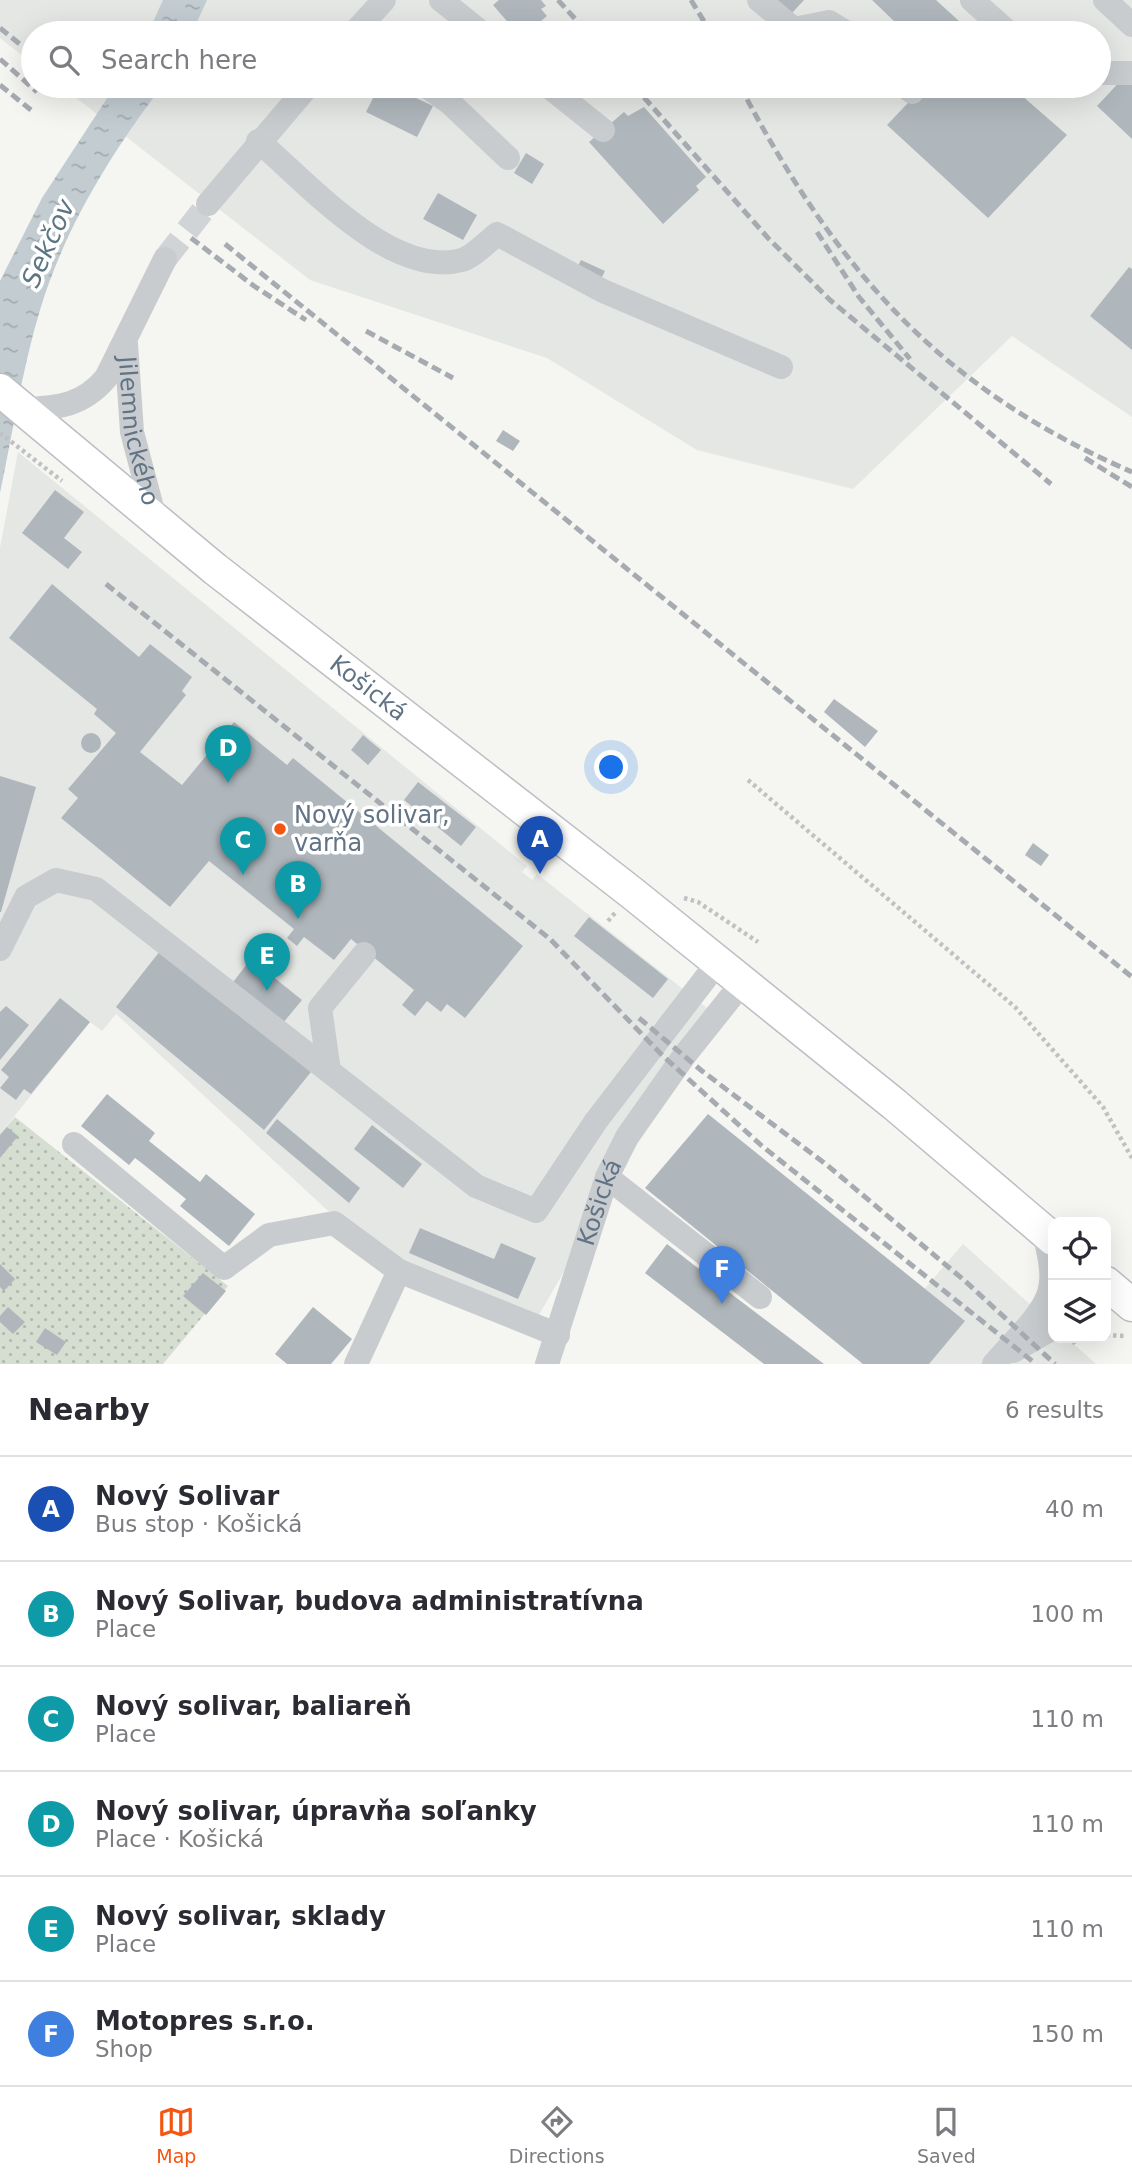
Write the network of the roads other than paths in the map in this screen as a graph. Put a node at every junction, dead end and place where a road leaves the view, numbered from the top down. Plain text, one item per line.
1 (384, 0) edge
2 (441, 0) edge
3 (759, 0) edge
4 (972, 0) edge
5 (1105, 0) edge
6 (366, 21) edge
7 (467, 21) edge
8 (784, 21) edge
9 (996, 21) edge
10 (1132, 25) edge
11 (1111, 73) edge
12 (1132, 73) edge
13 (297, 98) edge
14 (443, 98) edge
15 (563, 98) edge
16 (603, 130) dead end
17 (258, 141) junction
18 (508, 158) dead end
19 (208, 204) tunnel mouth
20 (164, 259) tunnel mouth
21 (126, 340) junction
22 (781, 367) dead end
23 (0, 390) edge
24 (43, 415) junction
25 (156, 519) junction
26 (0, 949) edge
27 (363, 954) dead end
28 (718, 962) junction
29 (743, 982) junction
30 (329, 1071) junction
31 (74, 1144) dead end
32 (607, 1177) junction
33 (1048, 1234) edge
34 (399, 1271) junction
35 (1050, 1280) edge
36 (760, 1297) dead end
37 (1048, 1331) edge
38 (558, 1335) junction
39 (356, 1364) edge
40 (547, 1364) edge
41 (995, 1364) edge

1 - 6 street
2 - 7 street
3 - 8 street
4 - 9 street
5 - 10 street
11 - 12 street
13 - 17 street
14 - 18 street
15 - 16 street
17 - 19 street
17 - 22 street
20 - 21 street, Jilemnického
21 - 24 street, Jilemnického
21 - 25 street, Jilemnického
23 - 24 main road, Košická
24 - 25 main road, Košická
25 - 28 main road, Košická
26 - 30 street
27 - 30 street
28 - 29 main road, Košická
28 - 30 street
29 - 32 street, Košická
29 - 33 main road, Košická
31 - 34 street
32 - 36 street
32 - 38 street, Košická
34 - 38 street
34 - 39 street
35 - 41 street
37 - 41 street
38 - 40 street, Košická

